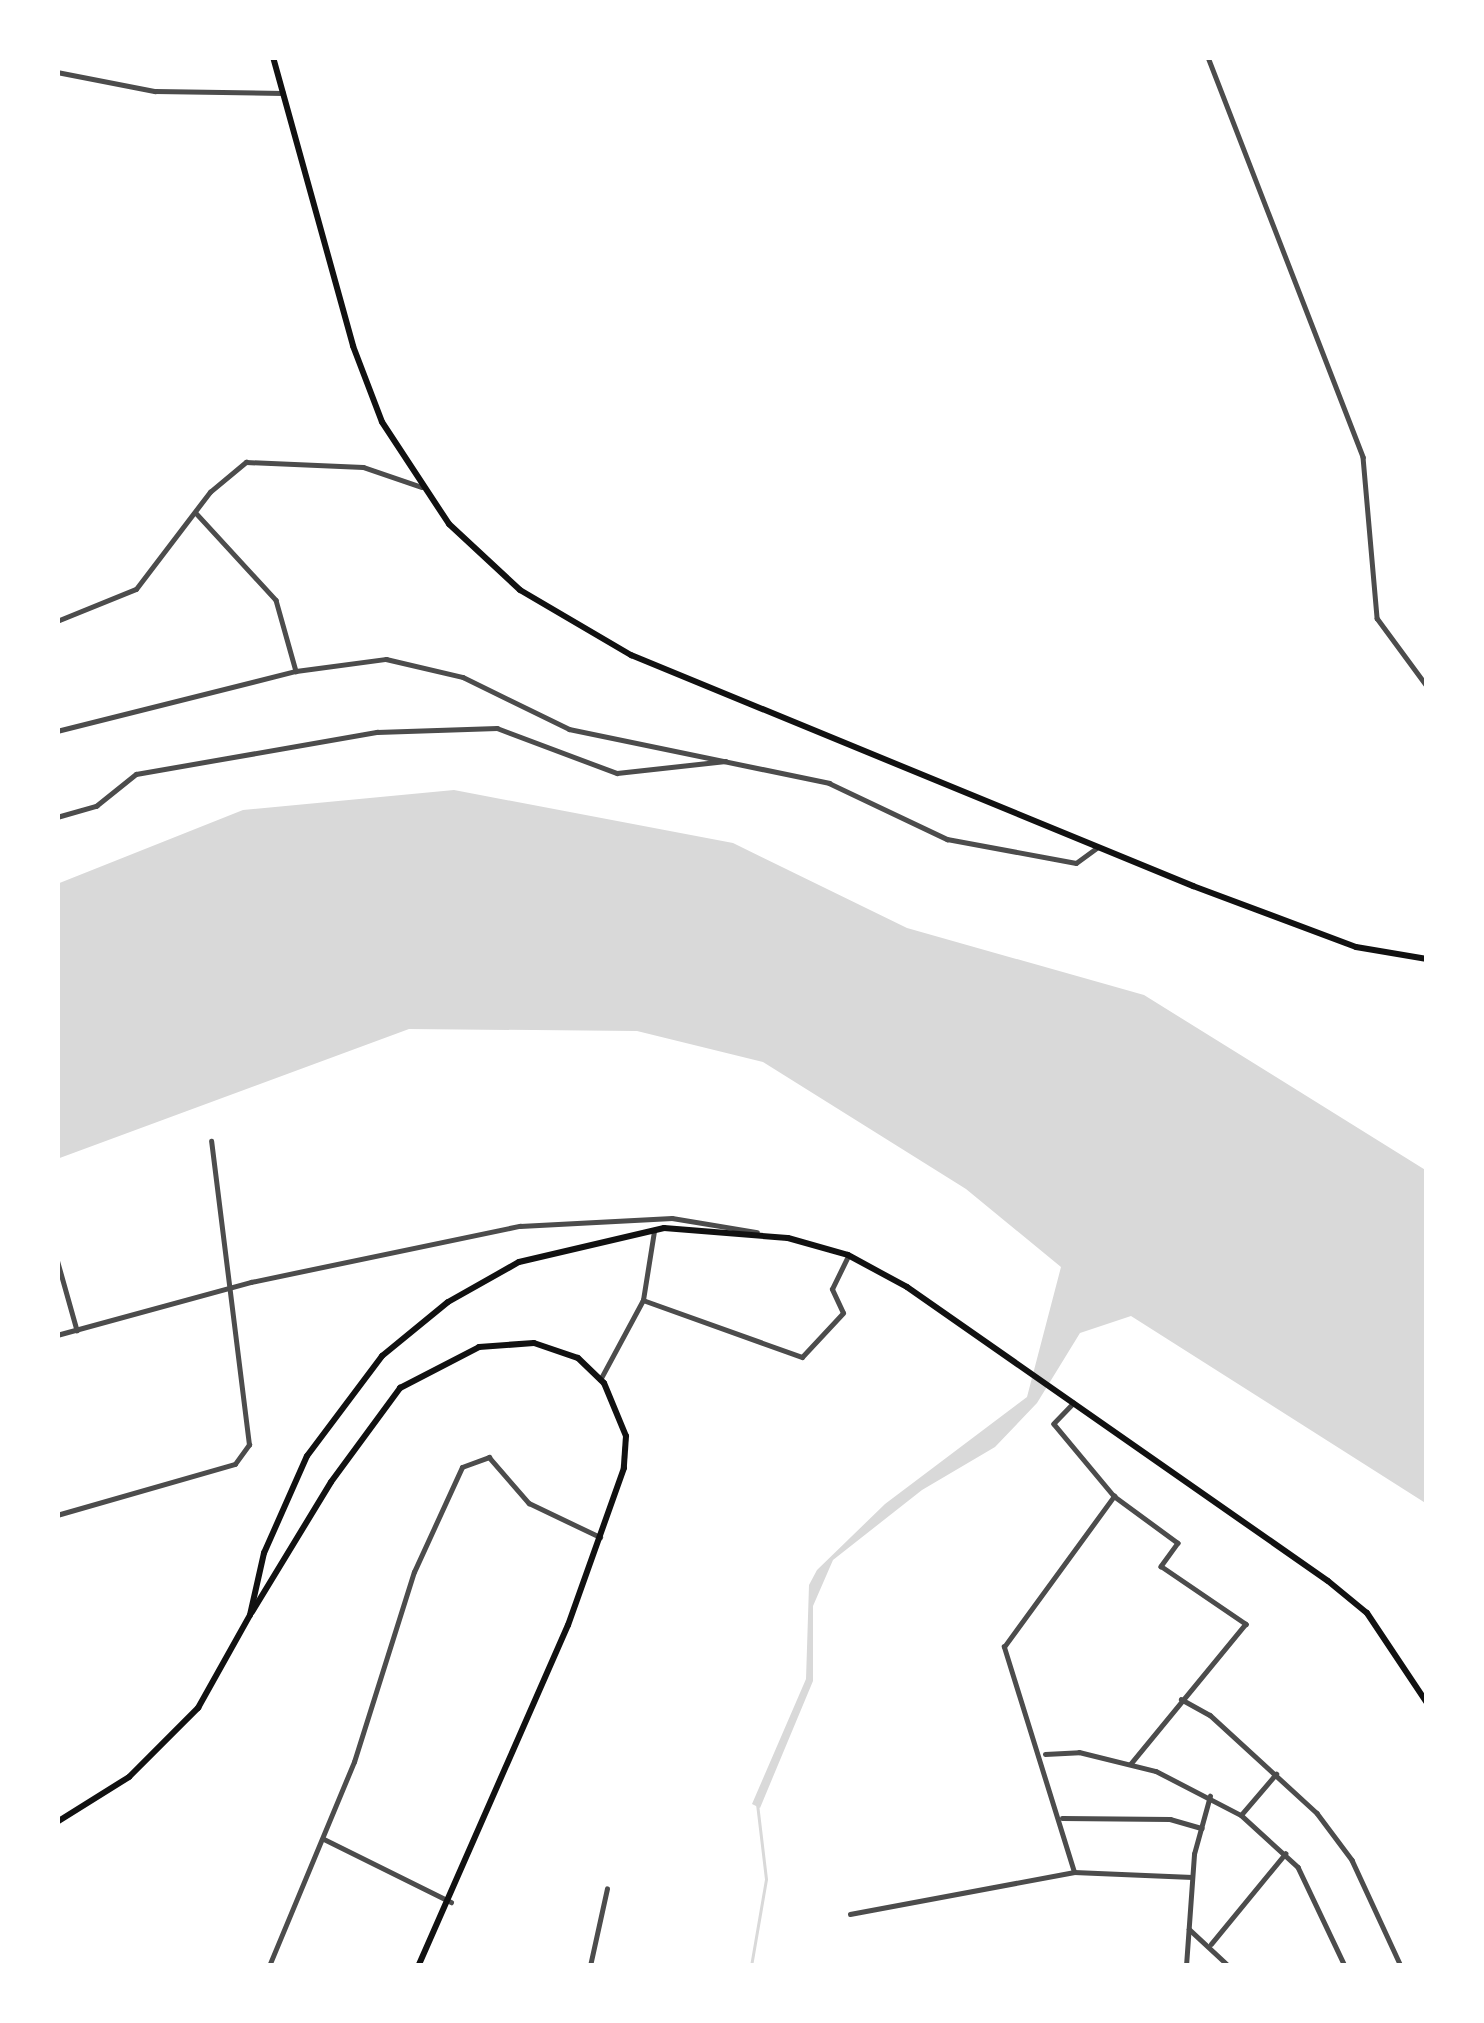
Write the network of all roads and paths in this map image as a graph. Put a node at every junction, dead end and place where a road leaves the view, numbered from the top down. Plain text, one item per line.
1 (273, 57) edge
2 (1208, 57) edge
3 (57, 72) edge
4 (283, 93) junction
5 (422, 487) junction
6 (196, 513) junction
7 (57, 621) edge
8 (296, 671) junction
9 (1427, 686) edge
10 (57, 731) edge
11 (727, 760) junction
12 (57, 817) edge
13 (1098, 847) junction
14 (1427, 959) edge
15 (211, 1141) dead end
16 (654, 1230) junction
17 (757, 1232) junction
18 (848, 1256) junction
19 (57, 1258) edge
20 (225, 1293) junction
21 (643, 1300) junction
22 (77, 1330) junction
23 (57, 1335) edge
24 (600, 1380) junction
25 (1072, 1402) junction
26 (1114, 1496) junction
27 (57, 1515) edge
28 (600, 1537) junction
29 (250, 1615) junction
30 (1181, 1699) junction
31 (1427, 1703) edge
32 (1043, 1754) junction
33 (1131, 1764) junction
34 (1276, 1774) junction
35 (1210, 1796) junction
36 (1241, 1815) junction
37 (1062, 1818) junction
38 (57, 1822) edge
39 (1202, 1828) junction
40 (323, 1839) junction
41 (1285, 1854) junction
42 (1074, 1872) junction
43 (1192, 1877) junction
44 (607, 1889) dead end
45 (451, 1902) junction
46 (850, 1914) dead end
47 (1189, 1929) junction
48 (1211, 1944) junction
49 (269, 1966) edge
50 (418, 1966) edge
51 (590, 1966) edge
52 (1186, 1966) edge
53 (1228, 1966) edge
54 (1345, 1966) edge
55 (1401, 1966) edge

1 - 4 main road
2 - 9 street
3 - 4 street
4 - 5 main road
5 - 6 street
5 - 13 main road
6 - 7 street
6 - 8 street
8 - 10 street
8 - 11 street
11 - 12 street
11 - 13 street
13 - 14 main road
15 - 20 street
16 - 17 main road
16 - 21 street
16 - 29 main road
17 - 18 main road
17 - 20 street
18 - 21 street
18 - 25 main road
19 - 22 street
20 - 22 street
20 - 27 street
21 - 24 street
22 - 23 street
24 - 28 main road
24 - 29 main road
25 - 26 street
25 - 31 main road
26 - 30 street
26 - 32 street
28 - 40 street
28 - 45 main road
29 - 38 main road
30 - 33 street
30 - 34 street
32 - 33 street
32 - 37 street
33 - 35 street
34 - 36 street
34 - 55 street
35 - 36 street
35 - 39 street
36 - 41 street
37 - 39 street
37 - 42 street
39 - 43 street
40 - 45 street
40 - 49 street
41 - 48 street
41 - 54 street
42 - 43 street
42 - 46 street
43 - 47 street
44 - 51 street
45 - 50 main road
47 - 48 street
47 - 52 street
48 - 53 street

